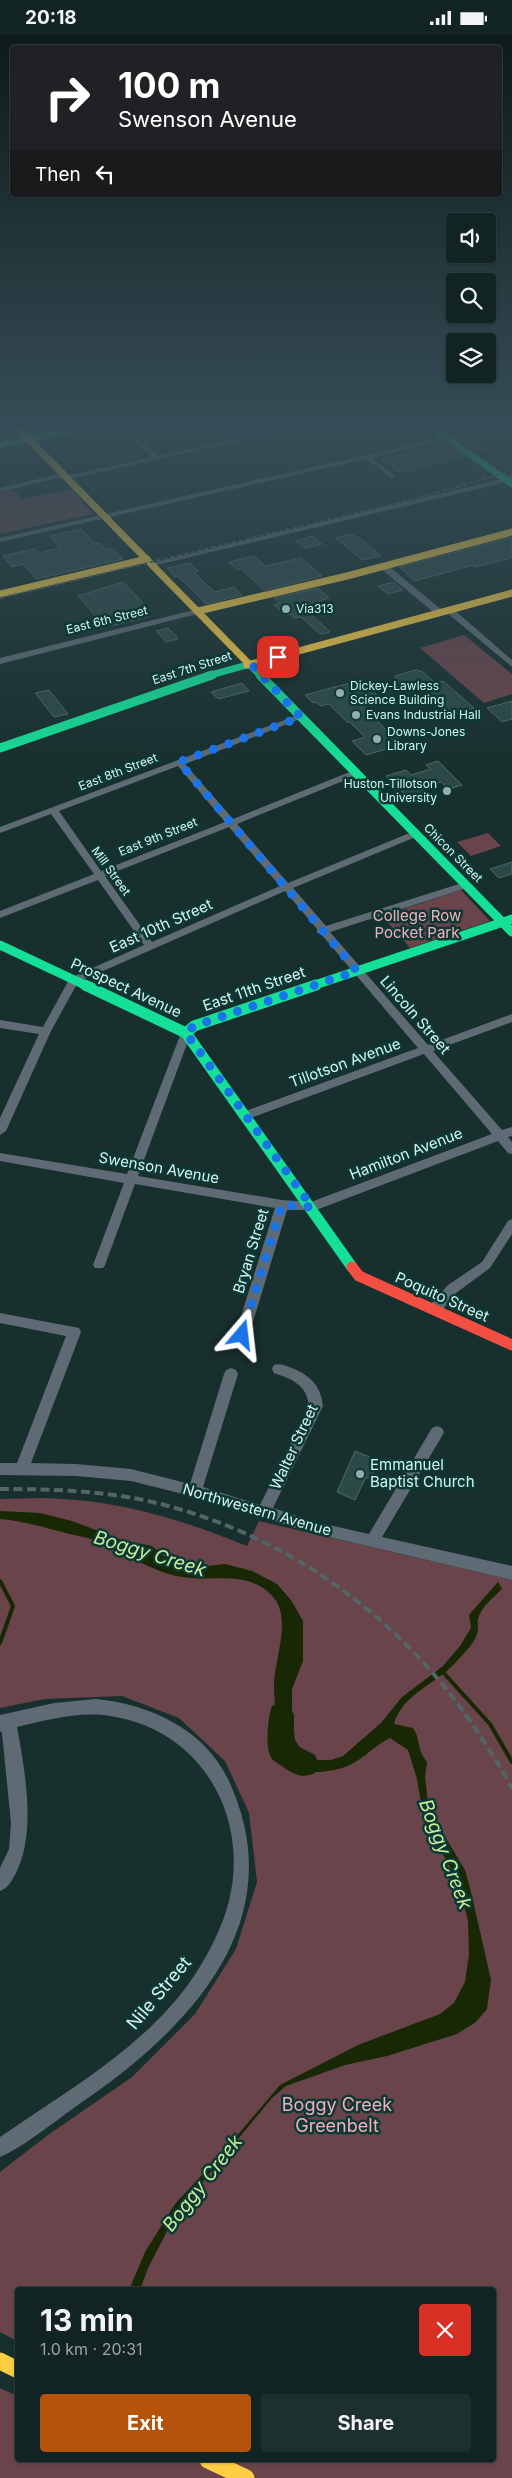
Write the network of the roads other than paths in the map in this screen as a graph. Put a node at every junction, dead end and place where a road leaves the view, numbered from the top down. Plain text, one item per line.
1 (131, 542) edge
2 (238, 542) edge
3 (474, 542) edge
4 (150, 562) junction
5 (383, 566) junction
6 (512, 593) edge
7 (0, 594) edge
8 (198, 611) junction
9 (444, 612) junction
10 (0, 661) edge
11 (512, 663) edge
12 (251, 664) junction
13 (301, 717) junction
14 (0, 748) edge
15 (179, 762) junction
16 (355, 773) junction
17 (53, 810) junction
18 (230, 822) junction
19 (0, 830) edge
20 (415, 834) junction
21 (98, 875) junction
22 (466, 885) junction
23 (286, 887) junction
24 (0, 915) edge
25 (507, 920) edge
26 (321, 931) junction
27 (512, 932) edge
28 (0, 945) edge
29 (150, 947) junction
30 (357, 971) junction
31 (74, 980) junction
32 (512, 1019) edge
33 (0, 1024) edge
34 (46, 1031) junction
35 (186, 1033) junction
36 (425, 1050) junction
37 (244, 1116) junction
38 (0, 1131) edge
39 (506, 1134) edge
40 (512, 1150) edge
41 (0, 1157) edge
42 (132, 1179) junction
43 (282, 1205) junction
44 (312, 1207) junction
45 (512, 1224) edge
46 (99, 1265) dead end
47 (359, 1276) joint
48 (434, 1310) junction
49 (0, 1318) edge
50 (242, 1335) dead end
51 (510, 1340) edge
52 (280, 1369) dead end
53 (231, 1374) dead end
54 (437, 1432) dead end
55 (0, 1469) edge
56 (22, 1469) junction
57 (195, 1491) junction
58 (262, 1513) junction
59 (372, 1541) junction
60 (512, 1573) edge
61 (4, 1722) edge
62 (0, 1883) edge
63 (0, 2148) edge
64 (0, 2361) edge
65 (15, 2368) edge
66 (212, 2462) edge
67 (246, 2478) edge

1 - 4 street, Chicon Street
2 - 4 street
3 - 5 street, East 6th Street
4 - 7 street
4 - 8 street, Chicon Street
5 - 8 street, East 6th Street
5 - 9 street
6 - 9 street, East 7th Street
8 - 10 street, East 6th Street
8 - 12 street, Chicon Street
9 - 11 street
9 - 12 street, East 7th Street
12 - 13 street, Chicon Street
12 - 14 street, East 7th Street
13 - 15 street, East 8th Street
13 - 16 street, Chicon Street
15 - 17 street, East 8th Street
15 - 18 street, Lincoln Street
16 - 18 street, East 9th Street
16 - 20 street, Chicon Street
17 - 19 street, East 8th Street
17 - 21 street, Mill Street
18 - 21 street, East 9th Street
18 - 23 street, Lincoln Street
20 - 22 street, Chicon Street
20 - 23 street, East 10th Street
21 - 24 street, East 9th Street
21 - 29 street, Mill Street
22 - 25 street, Chicon Street
22 - 26 street
23 - 26 street, Lincoln Street
23 - 29 street, East 10th Street
25 - 27 street, Chicon Street
25 - 30 street, East 11th Street
26 - 30 street, Lincoln Street
28 - 31 street, Prospect Avenue
29 - 31 street, East 10th Street
30 - 35 street, East 11th Street
30 - 36 street, Lincoln Street
31 - 34 street
31 - 35 street, Prospect Avenue
32 - 36 street, Tillotson Avenue
33 - 34 street
34 - 38 street
35 - 37 street, Prospect Avenue
35 - 42 street
36 - 37 street, Tillotson Avenue
36 - 39 street, Lincoln Street
37 - 44 street, Prospect Avenue
39 - 40 street, Lincoln Street
39 - 44 street, Hamilton Avenue
41 - 42 street, Swenson Avenue
42 - 43 street, Swenson Avenue
42 - 46 street
43 - 44 street, Swenson Avenue
43 - 50 street, Bryan Street
44 - 47 street, Prospect Avenue
45 - 48 street
47 - 48 street, Poquito Street
48 - 51 street, Poquito Street
49 - 56 street
52 - 58 street, Walter Street
53 - 57 street
54 - 59 street
55 - 56 street, Northwestern Avenue
56 - 57 street, Northwestern Avenue
57 - 58 street, Northwestern Avenue
58 - 59 street, Northwestern Avenue
59 - 60 street, Northwestern Avenue
61 - 62 street
61 - 63 street, Nile Street
64 - 65 street
66 - 67 street

